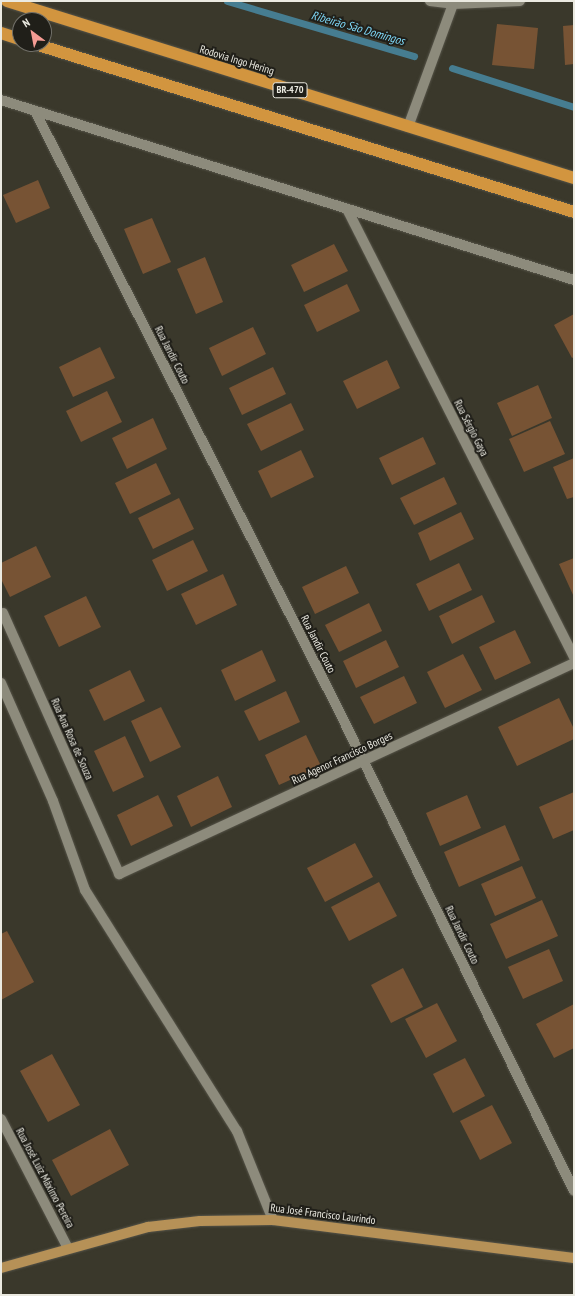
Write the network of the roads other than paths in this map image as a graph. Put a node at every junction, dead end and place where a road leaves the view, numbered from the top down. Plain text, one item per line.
1 (7, 1) edge
2 (430, 1) edge
3 (520, 1) edge
4 (492, 2) edge
5 (453, 4) junction
6 (1, 33) edge
7 (12, 36) edge
8 (52, 49) edge
9 (1, 100) edge
10 (35, 111) junction
11 (408, 127) junction
12 (574, 178) edge
13 (347, 209) junction
14 (574, 212) edge
15 (574, 280) edge
16 (4, 613) dead end
17 (574, 657) edge
18 (574, 663) edge
19 (1, 682) edge
20 (363, 761) junction
21 (119, 874) joint
22 (1, 1119) edge
23 (574, 1191) edge
24 (274, 1220) junction
25 (68, 1248) junction
26 (574, 1258) edge
27 (1, 1268) edge

1 - 11 highway, Rodovia Ingo Hering / BR-470
2 - 5 street
3 - 4 street
4 - 5 street
5 - 11 street
6 - 7 highway
8 - 14 highway
9 - 10 street
10 - 13 street
10 - 20 street, Rua Jandir Couto
11 - 12 highway, Rodovia Ingo Hering / BR-470
13 - 15 street
13 - 17 street, Rua Sérgio Gaya
16 - 21 street, Rua Ana Rosa de Souza
18 - 20 street, Rua Agenor Francisco Borges
19 - 24 street
20 - 21 street, Rua Agenor Francisco Borges
20 - 23 street, Rua Jandir Couto
22 - 25 street, Rua José Luiz Máximo Pereira
24 - 25 main road, Rua José Francisco Laurindo
24 - 26 main road, Rua José Francisco Laurindo
25 - 27 main road, Rua José Francisco Laurindo

